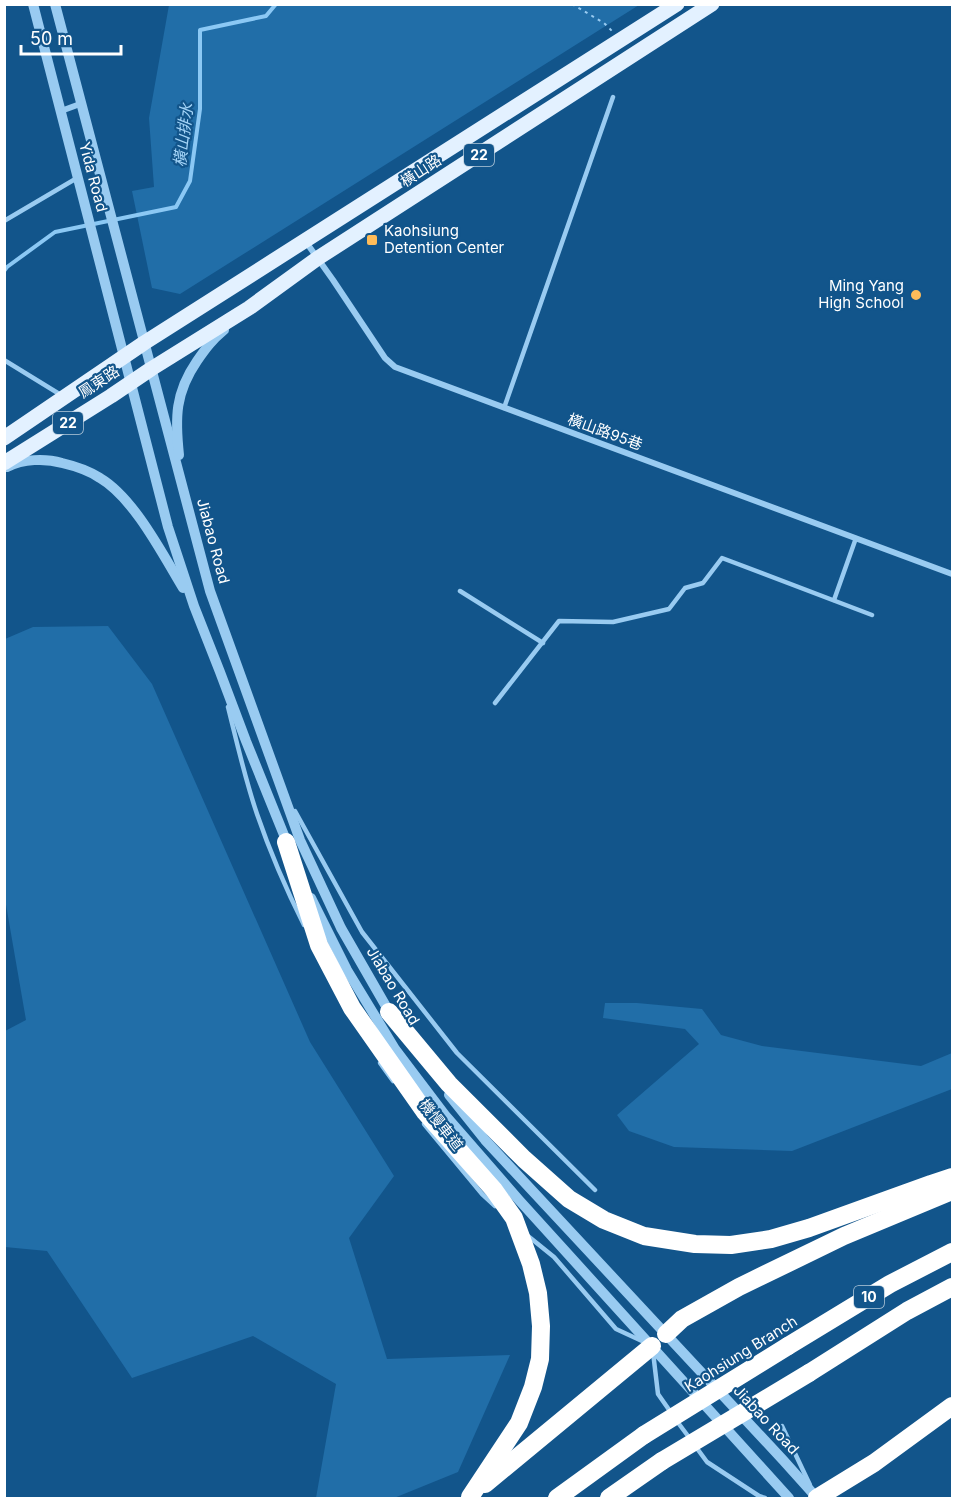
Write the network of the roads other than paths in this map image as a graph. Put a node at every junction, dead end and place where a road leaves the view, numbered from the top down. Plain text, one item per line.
1 (33, 4) edge
2 (55, 4) edge
3 (677, 4) edge
4 (712, 4) edge
5 (613, 97) dead end
6 (80, 104) junction
7 (61, 111) junction
8 (78, 178) junction
9 (4, 221) edge
10 (305, 241) junction
11 (318, 258) junction
12 (249, 308) junction
13 (144, 343) junction
14 (125, 357) junction
15 (4, 360) edge
16 (151, 369) junction
17 (131, 382) junction
18 (64, 397) junction
19 (504, 408) junction
20 (4, 438) edge
21 (4, 464) edge
22 (4, 468) edge
23 (183, 491) junction
24 (856, 538) junction
25 (952, 574) edge
26 (460, 591) dead end
27 (834, 600) junction
28 (194, 606) junction
29 (872, 615) dead end
30 (543, 643) junction
31 (220, 672) junction
32 (495, 703) dead end
33 (279, 783) junction
34 (286, 842) junction
35 (306, 930) dead end
36 (311, 940) dead end
37 (336, 990) dead end
38 (341, 1000) dead end
39 (389, 1012) junction
40 (353, 1021) dead end
41 (379, 1061) dead end
42 (398, 1089) dead end
43 (417, 1115) dead end
44 (952, 1177) edge
45 (595, 1190) dead end
46 (952, 1191) edge
47 (497, 1208) dead end
48 (504, 1215) dead end
49 (519, 1229) junction
50 (952, 1252) edge
51 (952, 1287) edge
52 (666, 1334) junction
53 (652, 1346) junction
54 (952, 1406) edge
55 (782, 1426) dead end
56 (469, 1498) edge
57 (557, 1498) edge
58 (609, 1498) edge
59 (765, 1498) edge
60 (789, 1498) edge
61 (817, 1498) edge

1 - 7 street, Yida Road
2 - 6 street, Yida Road
3 - 10 main road, 橫山路 / 22
4 - 11 main road, 橫山路 / 22
5 - 19 lane
6 - 7 street
6 - 13 street, Yida Road
7 - 8 street, Yida Road
8 - 9 lane
8 - 14 street, Yida Road
10 - 11 street, 橫山路95巷
10 - 13 main road, 橫山路 / 22
11 - 12 main road, 橫山路 / 22
11 - 19 street, 橫山路95巷
12 - 16 main road, 橫山路 / 22
12 - 23 street
13 - 14 main road, 鳳東路 / 22
13 - 16 street, Yida Road
14 - 17 street, Yida Road
14 - 18 main road, 鳳東路 / 22
15 - 18 lane
16 - 17 main road, 鳳東路 / 22
16 - 23 street, Jiabao Road
17 - 21 main road, 鳳東路 / 22
17 - 28 street, Jiabao Road
18 - 20 main road, 鳳東路 / 22
19 - 24 street, 橫山路95巷
22 - 28 street
23 - 33 street, Jiabao Road
24 - 25 street, 橫山路95巷
24 - 27 lane
26 - 30 lane
27 - 29 lane
27 - 30 lane
28 - 31 street, Jiabao Road
30 - 32 lane
31 - 34 street, Jiabao Road
31 - 35 lane
33 - 39 street, Jiabao Road
33 - 45 lane
34 - 49 highway
34 - 53 street, Jiabao Road
36 - 37 lane
38 - 40 lane
39 - 44 highway
39 - 52 street, Jiabao Road
41 - 42 lane
43 - 47 lane, 機慢車道
46 - 52 highway
48 - 49 lane
49 - 53 lane
49 - 56 highway
50 - 57 highway, Kaohsiung Branch / 10, bridge
51 - 58 highway, 10, bridge
52 - 53 street
52 - 61 street, Jiabao Road
53 - 56 highway
53 - 59 lane
53 - 60 street, Jiabao Road
54 - 61 highway
55 - 61 lane

